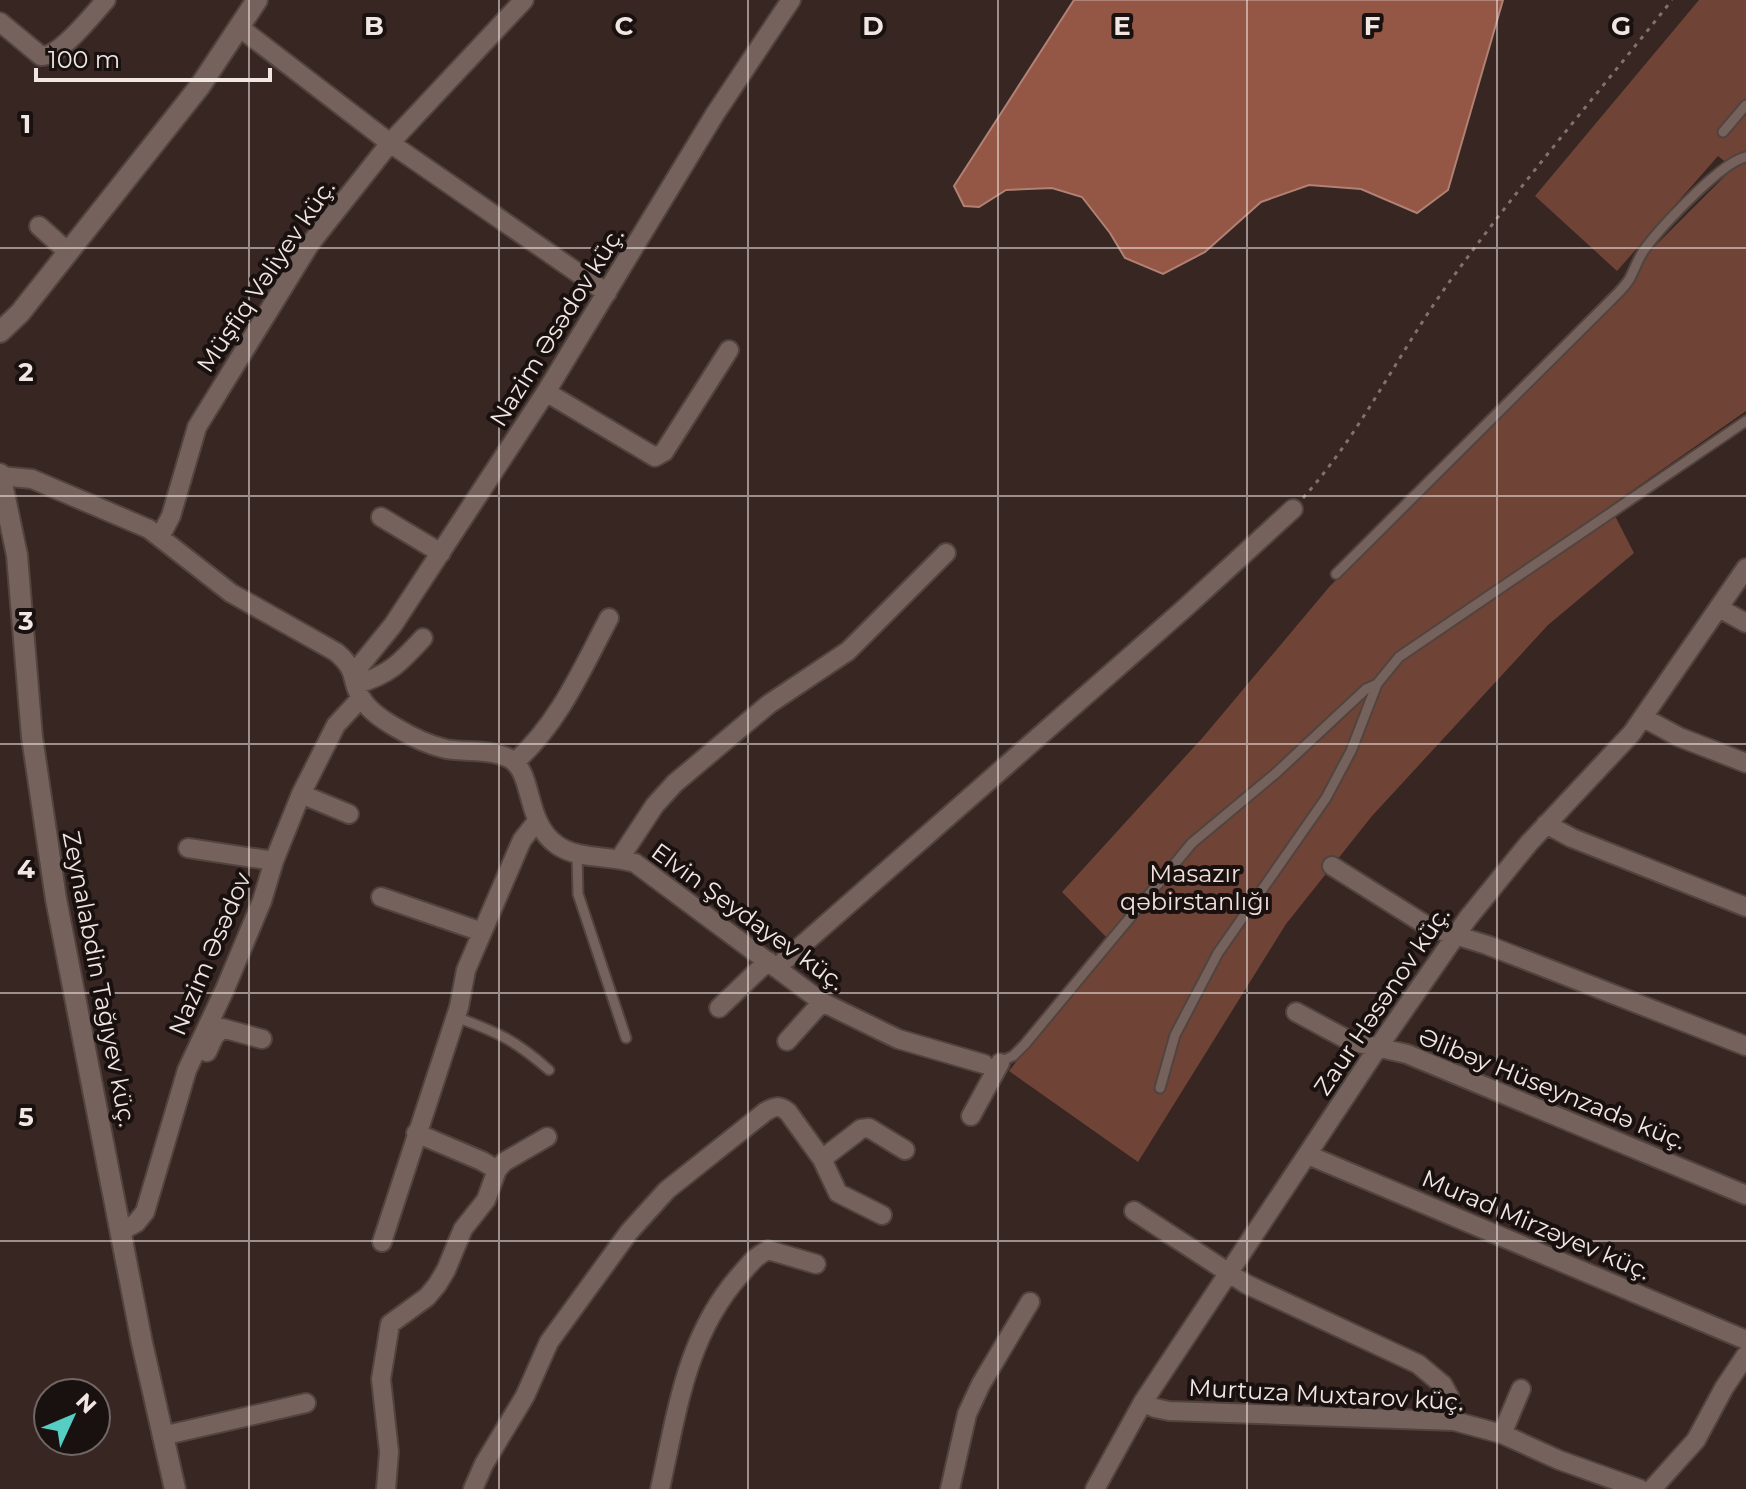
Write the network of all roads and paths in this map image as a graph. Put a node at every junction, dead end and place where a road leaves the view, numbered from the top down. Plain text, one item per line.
1 (106, 0) edge
2 (257, 0) edge
3 (524, 0) edge
4 (791, 0) edge
5 (1672, 0) edge
6 (0, 22) edge
7 (239, 27) junction
8 (1746, 105) edge
9 (1723, 132) dead end
10 (390, 143) junction
11 (1746, 157) edge
12 (39, 226) dead end
13 (68, 252) junction
14 (607, 293) junction
15 (0, 332) edge
16 (729, 350) dead end
17 (546, 392) junction
18 (1746, 421) edge
19 (0, 475) edge
20 (1293, 509) joint
21 (381, 517) dead end
22 (161, 535) junction
23 (441, 553) junction
24 (946, 553) dead end
25 (1746, 568) edge
26 (1336, 574) dead end
27 (1719, 608) junction
28 (609, 618) dead end
29 (1746, 623) edge
30 (423, 638) dead end
31 (1377, 684) junction
32 (357, 685) junction
33 (1644, 718) junction
34 (515, 762) junction
35 (1746, 763) edge
36 (301, 794) junction
37 (349, 814) dead end
38 (537, 821) junction
39 (1546, 824) junction
40 (188, 848) dead end
41 (577, 853) junction
42 (620, 858) junction
43 (274, 861) junction
44 (1332, 866) dead end
45 (381, 897) dead end
46 (1746, 907) edge
47 (482, 932) junction
48 (1456, 936) junction
49 (772, 965) junction
50 (822, 1002) junction
51 (719, 1008) dead end
52 (1296, 1012) dead end
53 (456, 1017) junction
54 (626, 1038) dead end
55 (262, 1039) dead end
56 (787, 1041) dead end
57 (1379, 1046) junction
58 (1746, 1046) edge
59 (992, 1063) junction
60 (187, 1070) junction
61 (549, 1070) dead end
62 (1160, 1088) dead end
63 (971, 1116) dead end
64 (416, 1133) junction
65 (547, 1137) dead end
66 (905, 1150) dead end
67 (1308, 1155) junction
68 (822, 1159) junction
69 (497, 1170) junction
70 (1746, 1195) edge
71 (1134, 1211) dead end
72 (882, 1215) dead end
73 (120, 1232) junction
74 (382, 1242) dead end
75 (816, 1264) dead end
76 (1228, 1273) junction
77 (1030, 1302) dead end
78 (1746, 1340) edge
79 (1746, 1355) edge
80 (1521, 1389) dead end
81 (1143, 1402) junction
82 (306, 1403) dead end
83 (1454, 1421) junction
84 (1502, 1434) junction
85 (162, 1436) junction
86 (175, 1489) edge
87 (386, 1489) edge
88 (473, 1489) edge
89 (660, 1489) edge
90 (950, 1489) edge
91 (1095, 1489) edge
92 (1640, 1489) edge
93 (1652, 1489) edge

1 - 6 street
2 - 7 street
3 - 10 street, Müşfiq Vəliyev küç.
4 - 14 street, Nazim Əsədov küç.
5 - 20 path
7 - 10 street
7 - 13 street
8 - 9 lane
10 - 14 street
10 - 22 street, Müşfiq Vəliyev küç.
11 - 26 lane
12 - 13 street
13 - 15 street
14 - 17 street, Nazim Əsədov küç.
16 - 17 street
17 - 23 street, Nazim Əsədov küç.
18 - 31 lane
19 - 22 street
19 - 73 street, Zeynalabdin Tağıyev küç.
20 - 49 street
21 - 23 street
22 - 32 street
23 - 32 street, Nazim Əsədov küç.
24 - 42 street
25 - 27 street, Zaur Həsənov küç.
27 - 29 street
27 - 33 street, Zaur Həsənov küç.
28 - 34 street
30 - 32 street
31 - 59 lane
31 - 62 lane
32 - 34 street
32 - 36 street, Nazim Əsədov
33 - 35 street
33 - 39 street, Zaur Həsənov küç.
34 - 38 street, Elvin Şeydayev küç.
36 - 37 street
36 - 43 street, Nazim Əsədov
38 - 41 street, Elvin Şeydayev küç.
38 - 47 street
39 - 46 street
39 - 48 street, Zaur Həsənov küç.
40 - 43 street
41 - 42 street, Elvin Şeydayev küç.
41 - 54 lane
42 - 49 street, Elvin Şeydayev küç.
43 - 60 street, Nazim Əsədov
44 - 48 street
45 - 47 street
47 - 53 street
48 - 57 street, Zaur Həsənov küç.
48 - 58 street
49 - 50 street, Elvin Şeydayev küç.
49 - 51 street
50 - 56 street
50 - 59 street, Elvin Şeydayev küç.
52 - 57 street, Əlibəy Hüseynzadə küç.
53 - 61 lane
53 - 64 street
55 - 60 street
57 - 67 street, Zaur Həsənov küç.
57 - 70 street, Əlibəy Hüseynzadə küç.
59 - 63 street
60 - 73 street, Nazim Əsədov
64 - 69 street
64 - 74 street
65 - 69 street
66 - 68 street
67 - 76 street, Zaur Həsənov küç.
67 - 78 street, Murad Mirzəyev küç.
68 - 72 street
68 - 88 street
69 - 87 street
71 - 76 street
73 - 85 street, Zeynalabdin Tağıyev küç.
75 - 89 street
76 - 81 street, Zaur Həsənov küç.
76 - 83 street
77 - 90 street
79 - 93 street
80 - 84 street
81 - 83 street, Murtuza Muxtarov küç.
81 - 91 street, Zaur Həsənov küç.
82 - 85 street
83 - 84 street, Murtuza Muxtarov küç.
84 - 92 street, Murtuza Muxtarov küç.
85 - 86 street, Zeynalabdin Tağıyev küç.

